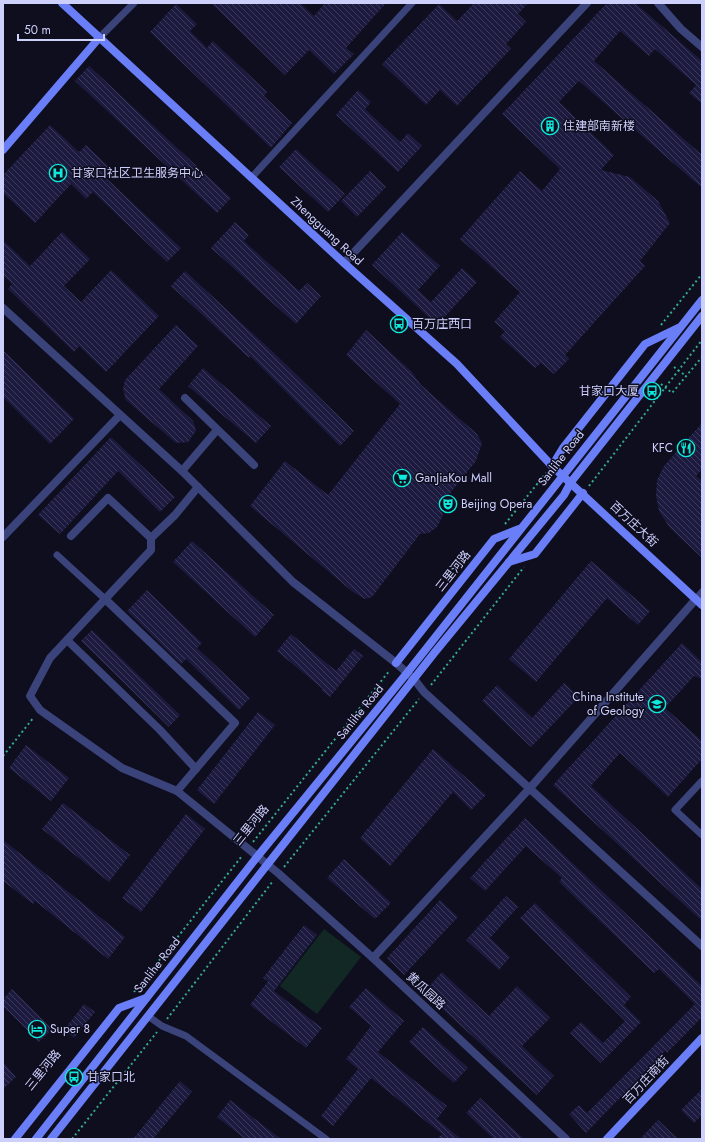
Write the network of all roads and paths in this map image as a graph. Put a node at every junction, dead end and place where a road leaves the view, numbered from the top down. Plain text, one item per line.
1 (62, 3) edge
2 (134, 3) edge
3 (412, 3) edge
4 (587, 3) edge
5 (658, 3) edge
6 (99, 38) junction
7 (702, 47) edge
8 (3, 150) edge
9 (251, 178) junction
10 (344, 263) junction
11 (702, 274) edge
12 (702, 300) edge
13 (3, 308) edge
14 (702, 316) edge
15 (660, 327) dead end
16 (681, 327) junction
17 (696, 338) dead end
18 (702, 341) edge
19 (702, 357) edge
20 (661, 384) dead end
21 (665, 387) junction
22 (185, 398) dead end
23 (120, 416) junction
24 (217, 430) junction
25 (254, 466) dead end
26 (552, 466) junction
27 (182, 471) junction
28 (563, 475) junction
29 (571, 482) junction
30 (198, 487) junction
31 (583, 493) junction
32 (520, 529) junction
33 (71, 536) dead end
34 (3, 537) edge
35 (151, 538) junction
36 (494, 539) junction
37 (535, 554) junction
38 (57, 555) dead end
39 (508, 562) junction
40 (702, 592) edge
41 (105, 599) junction
42 (699, 602) edge
43 (67, 640) junction
44 (396, 663) junction
45 (407, 673) junction
46 (414, 679) junction
47 (424, 692) junction
48 (40, 710) junction
49 (3, 756) edge
50 (196, 769) junction
51 (702, 781) edge
52 (530, 788) junction
53 (177, 791) junction
54 (702, 835) edge
55 (247, 849) junction
56 (257, 857) junction
57 (267, 864) junction
58 (278, 873) junction
59 (702, 946) edge
60 (373, 958) junction
61 (129, 994) dead end
62 (147, 998) junction
63 (148, 1016) junction
64 (162, 1026) junction
65 (702, 1038) edge
66 (610, 1138) edge
67 (15, 1139) edge
68 (36, 1139) edge
69 (50, 1139) edge
70 (72, 1139) edge
71 (326, 1139) edge
72 (566, 1139) edge

1 - 6 main road, Zhengguang Road
2 - 6 lane
3 - 9 lane
4 - 10 street
5 - 7 street
6 - 8 main road
6 - 9 main road, Zhengguang Road
9 - 10 main road, Zhengguang Road
10 - 26 main road, Zhengguang Road
11 - 15 path
12 - 16 main road, Sanlihe Road
13 - 23 street
14 - 29 main road, Sanlihe Road
16 - 26 main road
16 - 28 main road, Sanlihe Road
17 - 18 path
18 - 21 path
19 - 21 path
20 - 21 path
21 - 31 path
22 - 24 street
23 - 27 street
23 - 34 street
24 - 25 street
24 - 27 street
26 - 28 main road, Zhengguang Road
26 - 36 path
27 - 30 street
28 - 29 main road, Zhengguang Road
28 - 32 main road, Sanlihe Road
29 - 31 main road
29 - 39 main road, Sanlihe Road
30 - 35 street
30 - 44 street
31 - 37 main road
31 - 42 main road
32 - 36 main road
32 - 45 main road, Sanlihe Road
33 - 35 street
35 - 41 street
36 - 44 main road, 三里河路
37 - 39 main road
37 - 47 path
38 - 41 lane
39 - 46 main road, Sanlihe Road
40 - 42 lane
41 - 43 street
41 - 50 street
42 - 52 street
43 - 48 street
43 - 50 street
44 - 45 street
44 - 55 path, 三里河路
45 - 46 street
45 - 56 main road, Sanlihe Road
46 - 47 street
46 - 57 main road, Sanlihe Road
47 - 52 street
47 - 58 path
48 - 49 path
48 - 53 street, 黄瓜园路
50 - 53 street
51 - 54 lane
52 - 59 street
52 - 60 street
53 - 55 street, 黄瓜园路
55 - 56 street, 黄瓜园路
55 - 61 path, 三里河路
56 - 57 street, 黄瓜园路
56 - 62 main road, Sanlihe Road
57 - 58 street, 黄瓜园路
57 - 63 main road, Sanlihe Road
58 - 60 street, 黄瓜园路
58 - 64 path
60 - 72 street, 黄瓜园路
62 - 67 main road, 三里河路
62 - 68 main road, Sanlihe Road
63 - 64 lane
63 - 69 main road, Sanlihe Road
64 - 70 path
64 - 71 lane
65 - 66 main road, 百万庄南街

